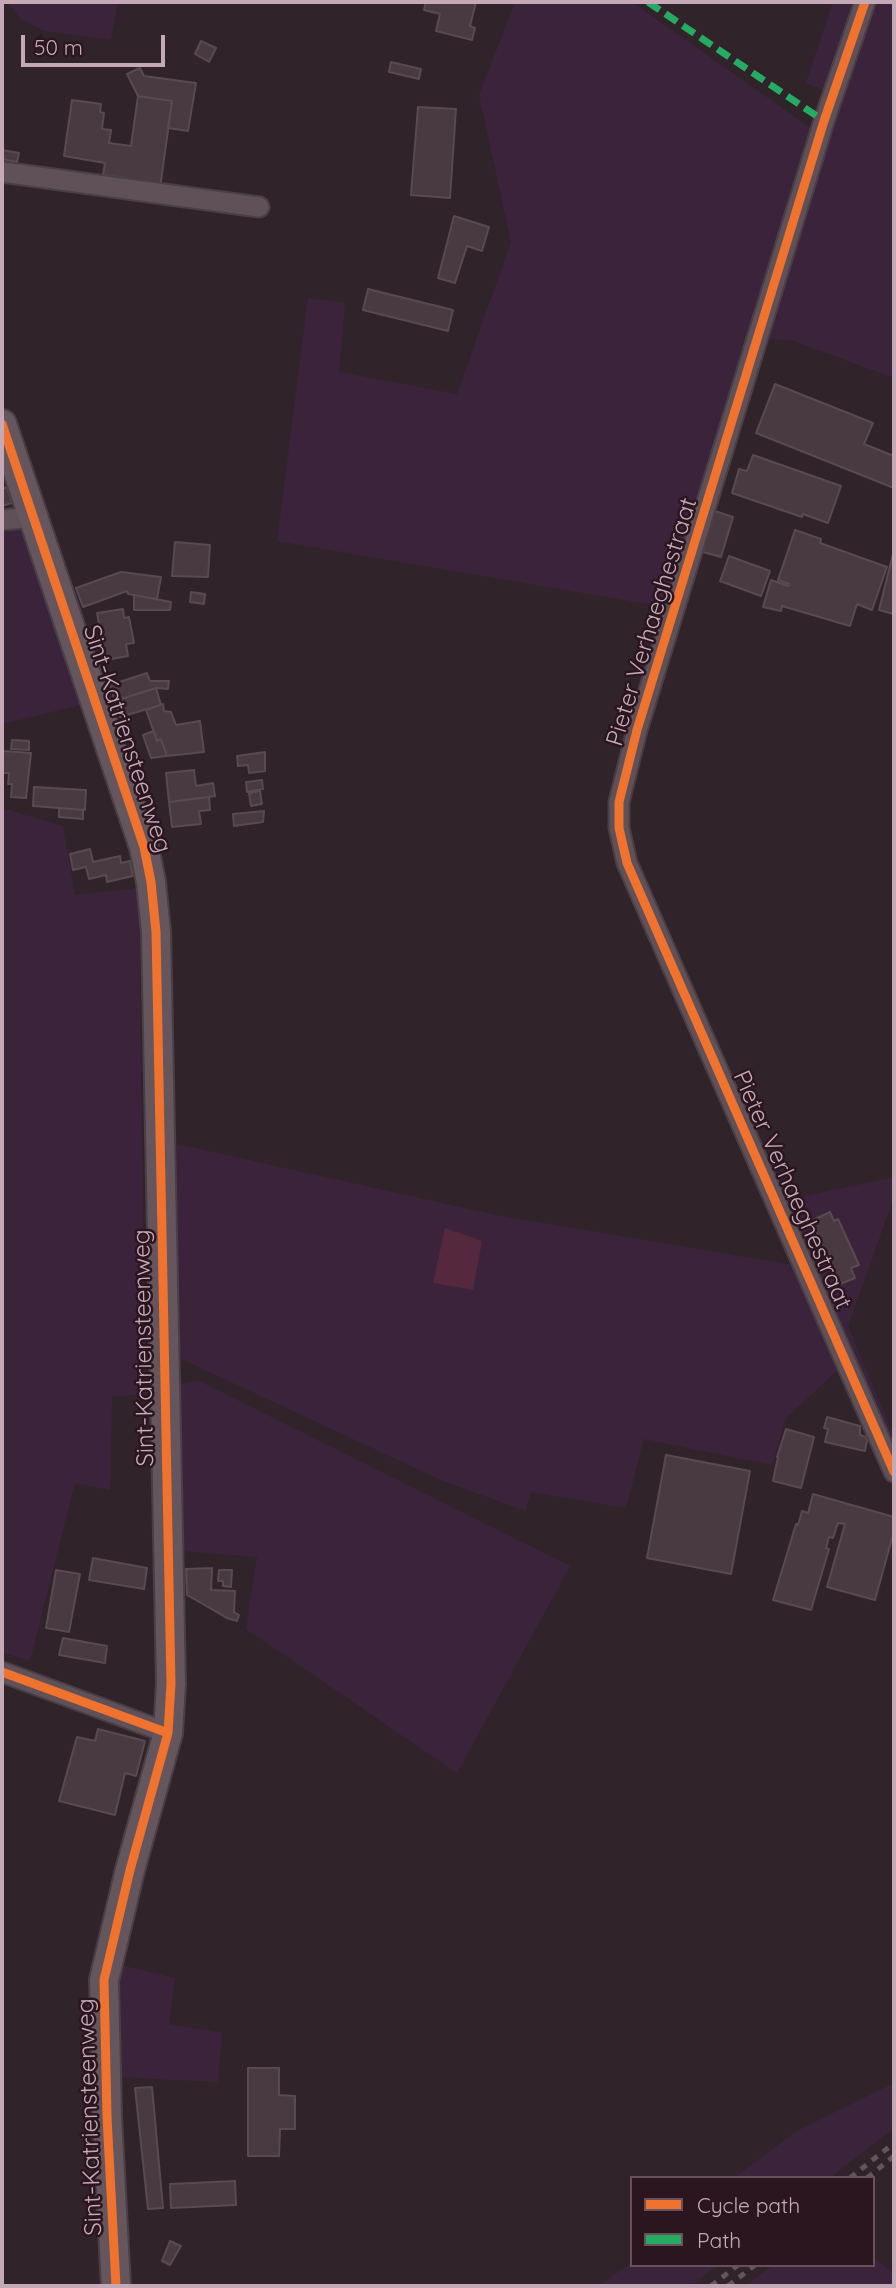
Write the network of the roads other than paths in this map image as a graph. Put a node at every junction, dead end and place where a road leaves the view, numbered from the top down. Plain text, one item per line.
1 (865, 2) edge
2 (2, 172) edge
3 (259, 207) dead end
4 (2, 424) edge
5 (33, 517) junction
6 (2, 520) edge
7 (894, 1472) edge
8 (2, 1672) edge
9 (168, 1733) junction
10 (116, 2286) edge

1 - 7 street, Pieter Verhaeghestraat
2 - 3 street
4 - 5 street, Sint-Katriensteenweg
5 - 6 street
5 - 9 street, Sint-Katriensteenweg
8 - 9 street
9 - 10 street, Sint-Katriensteenweg

